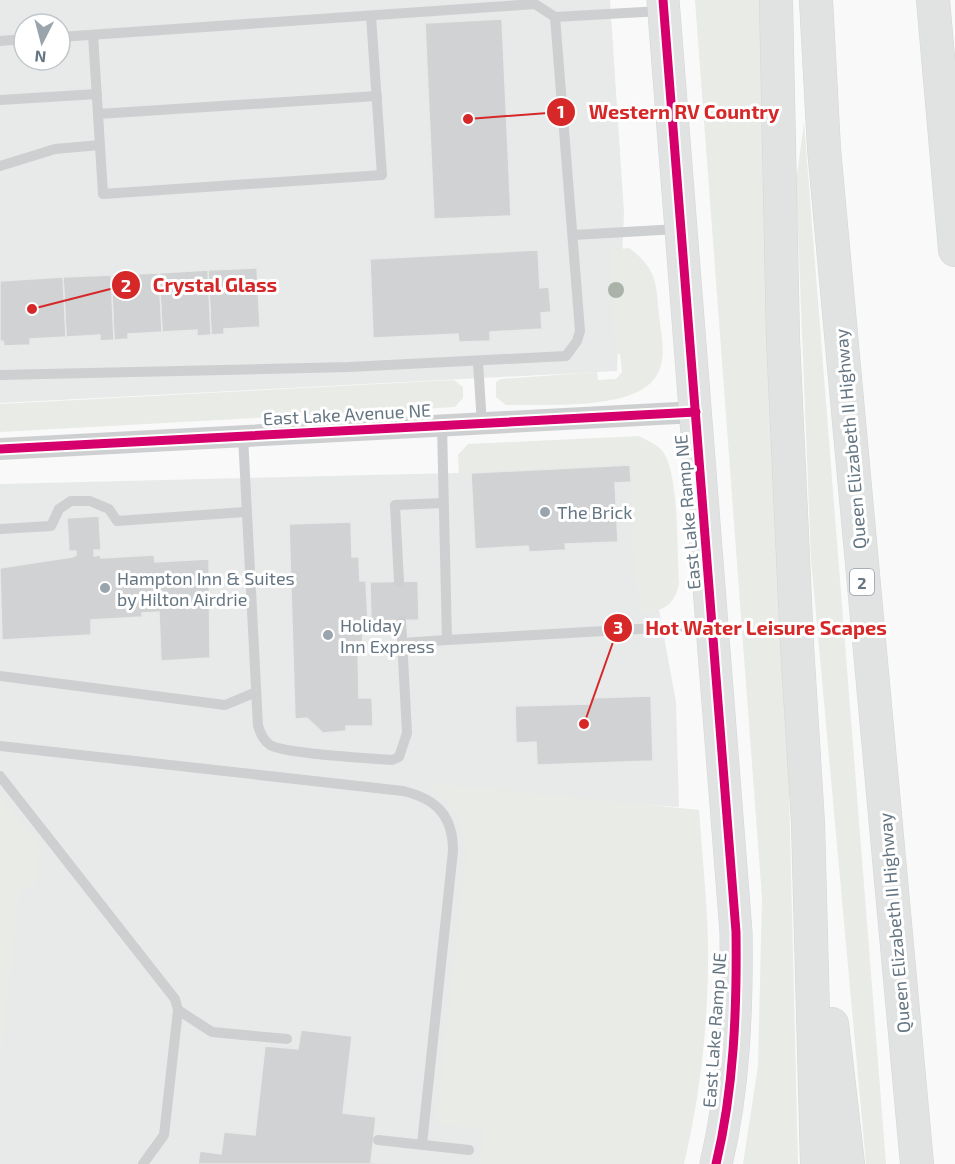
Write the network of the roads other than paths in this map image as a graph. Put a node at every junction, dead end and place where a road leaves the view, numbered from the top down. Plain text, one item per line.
1 (776, 0) edge
2 (816, 0) edge
3 (933, 0) edge
4 (664, 5) edge
5 (371, 16) junction
6 (555, 17) junction
7 (93, 35) junction
8 (72, 36) edge
9 (97, 94) junction
10 (376, 96) junction
11 (0, 100) edge
12 (98, 114) junction
13 (100, 145) junction
14 (0, 166) edge
15 (682, 229) junction
16 (573, 235) junction
17 (955, 250) edge
18 (478, 363) junction
19 (0, 375) edge
20 (696, 412) junction
21 (482, 424) junction
22 (442, 426) junction
23 (243, 436) junction
24 (0, 449) edge
25 (442, 503) junction
26 (245, 512) junction
27 (0, 529) edge
28 (399, 582) dead end
29 (401, 621) dead end
30 (713, 625) junction
31 (447, 640) junction
32 (402, 643) junction
33 (0, 676) edge
34 (256, 692) junction
35 (0, 746) edge
36 (0, 776) edge
37 (808, 823) junction
38 (178, 1010) junction
39 (287, 1039) dead end
40 (378, 1140) dead end
41 (422, 1144) junction
42 (468, 1150) dead end
43 (143, 1164) edge
44 (716, 1164) edge
45 (817, 1164) edge
46 (848, 1164) edge
47 (916, 1164) edge

1 - 37 highway
2 - 47 highway, Queen Elizabeth II Highway / 2
3 - 17 highway
4 - 6 lane
4 - 15 street, East Lake Ramp NE
5 - 6 lane
5 - 7 lane
5 - 10 lane
6 - 16 lane
7 - 8 lane
7 - 9 lane
9 - 11 lane
9 - 12 lane
10 - 12 lane
10 - 13 lane
12 - 13 lane
13 - 14 lane
15 - 16 lane
15 - 20 street, East Lake Ramp NE
16 - 18 lane
18 - 19 lane
18 - 21 lane
20 - 21 street, East Lake Avenue NE
20 - 30 street, East Lake Ramp NE
21 - 22 street, East Lake Avenue NE
22 - 23 street, East Lake Avenue NE
22 - 25 lane
23 - 24 street, East Lake Avenue NE
23 - 26 lane
25 - 28 lane
25 - 31 lane
26 - 27 lane
26 - 34 lane
29 - 32 lane
30 - 31 lane
30 - 44 street, East Lake Ramp NE
31 - 32 lane
32 - 34 lane
33 - 34 lane
35 - 41 lane
36 - 38 lane
37 - 45 highway
37 - 46 highway
38 - 39 lane
38 - 43 lane
40 - 41 lane
41 - 42 lane

